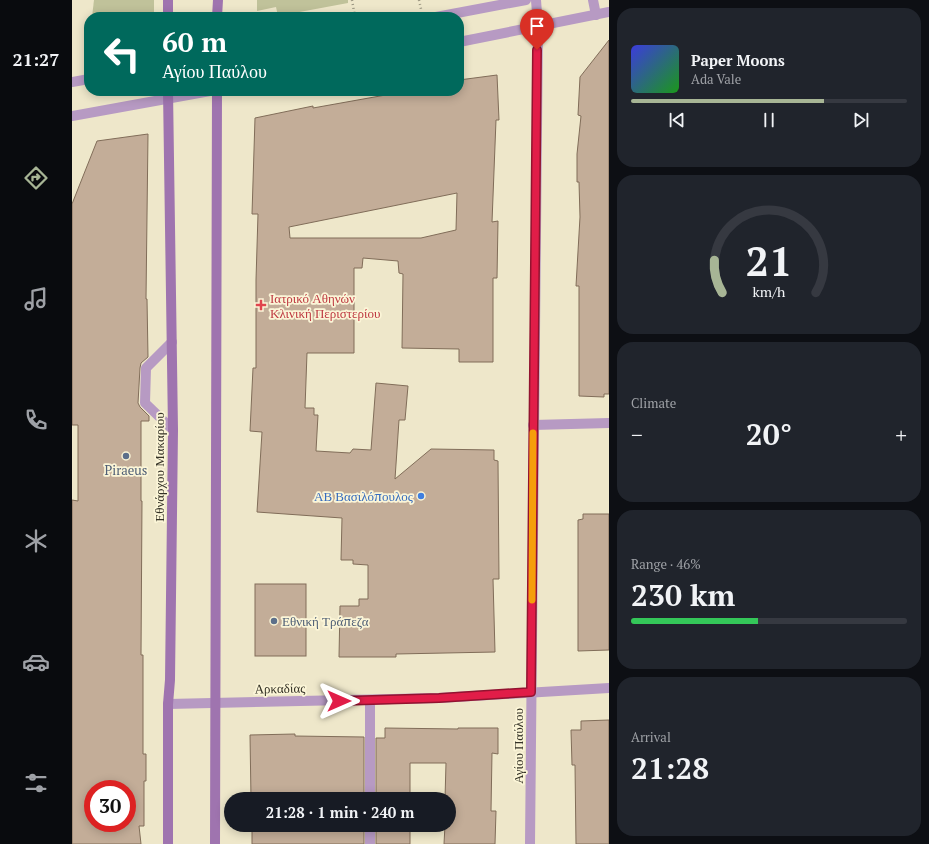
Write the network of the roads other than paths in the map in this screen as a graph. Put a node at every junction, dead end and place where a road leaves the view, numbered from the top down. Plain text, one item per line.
1 (168, 0) edge
2 (218, 0) edge
3 (526, 0) edge
4 (536, 0) edge
5 (593, 0) edge
6 (168, 12) edge
7 (217, 12) edge
8 (462, 12) edge
9 (609, 12) edge
10 (596, 15) junction
11 (538, 26) junction
12 (464, 41) edge
13 (84, 80) edge
14 (72, 82) edge
15 (163, 96) edge
16 (168, 96) edge
17 (217, 96) edge
18 (72, 116) edge
19 (172, 342) junction
20 (609, 423) edge
21 (533, 425) junction
22 (173, 430) junction
23 (609, 688) edge
24 (531, 692) junction
25 (370, 700) junction
26 (214, 702) junction
27 (168, 704) junction
28 (370, 792) edge
29 (370, 832) edge
30 (168, 844) edge
31 (215, 844) edge
32 (370, 844) edge
33 (530, 844) edge

1 - 6 main road
2 - 7 main road
3 - 8 street
4 - 11 street, Αγίου Παύλου
5 - 10 street
9 - 10 street
10 - 11 street
11 - 12 street
11 - 21 street, Αγίου Παύλου
13 - 14 street
15 - 18 street
16 - 19 main road, Εθνάρχου Μακαρίου
17 - 26 main road
19 - 22 main road, Εθνάρχου Μακαρίου
19 - 22 street
20 - 21 street
21 - 24 street, Αγίου Παύλου
22 - 27 main road, Εθνάρχου Μακαρίου
23 - 24 street, Αρκαδίας
24 - 25 street, Αρκαδίας
24 - 33 street, Αγίου Παύλου
25 - 26 street, Αρκαδίας
25 - 28 street
26 - 27 street, Αρκαδίας
26 - 31 main road
27 - 30 main road, Εθνάρχου Μακαρίου
29 - 32 street

